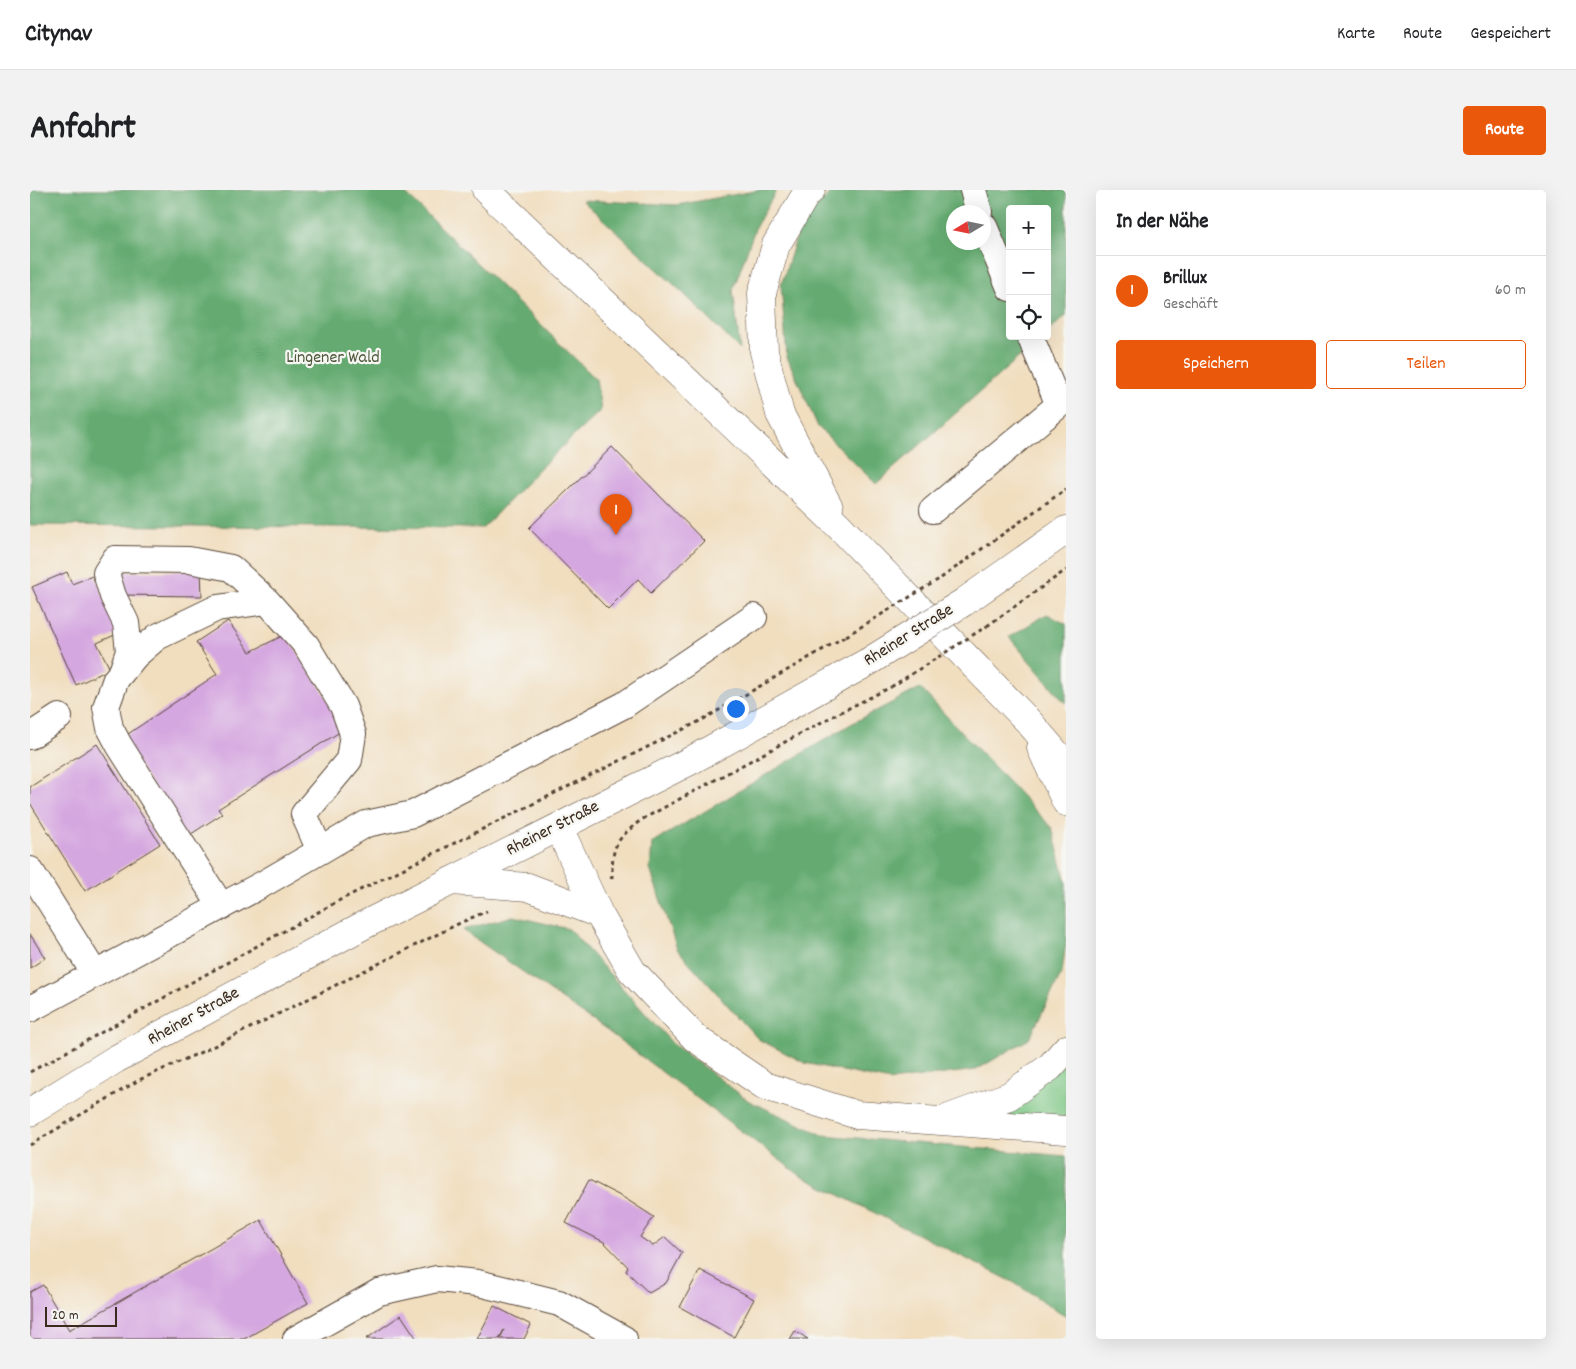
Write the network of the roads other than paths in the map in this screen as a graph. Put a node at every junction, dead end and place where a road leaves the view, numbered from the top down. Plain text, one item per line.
1 (486, 190) edge
2 (811, 190) edge
3 (974, 190) edge
4 (977, 205) edge
5 (991, 243) edge
6 (1006, 278) edge
7 (1032, 340) edge
8 (1063, 402) edge
9 (934, 510) dead end
10 (839, 526) junction
11 (1066, 530) edge
12 (267, 601) junction
13 (754, 617) dead end
14 (122, 672) junction
15 (59, 717) dead end
16 (1029, 722) junction
17 (30, 736) edge
18 (1066, 766) edge
19 (1066, 802) edge
20 (559, 828) junction
21 (320, 850) junction
22 (30, 870) edge
23 (451, 880) junction
24 (594, 903) junction
25 (221, 906) junction
26 (95, 974) junction
27 (30, 1009) edge
28 (1066, 1049) edge
29 (30, 1112) edge
30 (939, 1121) junction
31 (1066, 1130) edge
32 (296, 1339) edge
33 (624, 1339) edge

1 - 10 main road
2 - 10 main road
3 - 4 street
5 - 6 street
7 - 8 street
8 - 9 street
10 - 16 main road
11 - 20 main road, Rheiner Straße, bridge
12 - 14 street
12 - 14 street
12 - 21 street
13 - 21 street
14 - 25 street
15 - 17 street
16 - 18 main road
16 - 19 main road
20 - 23 main road, Rheiner Straße
20 - 24 main road
21 - 25 street
22 - 26 street
23 - 24 main road
23 - 29 main road, Rheiner Straße
24 - 30 main road
25 - 26 street
26 - 27 street
28 - 30 main road
30 - 31 main road
32 - 33 street

